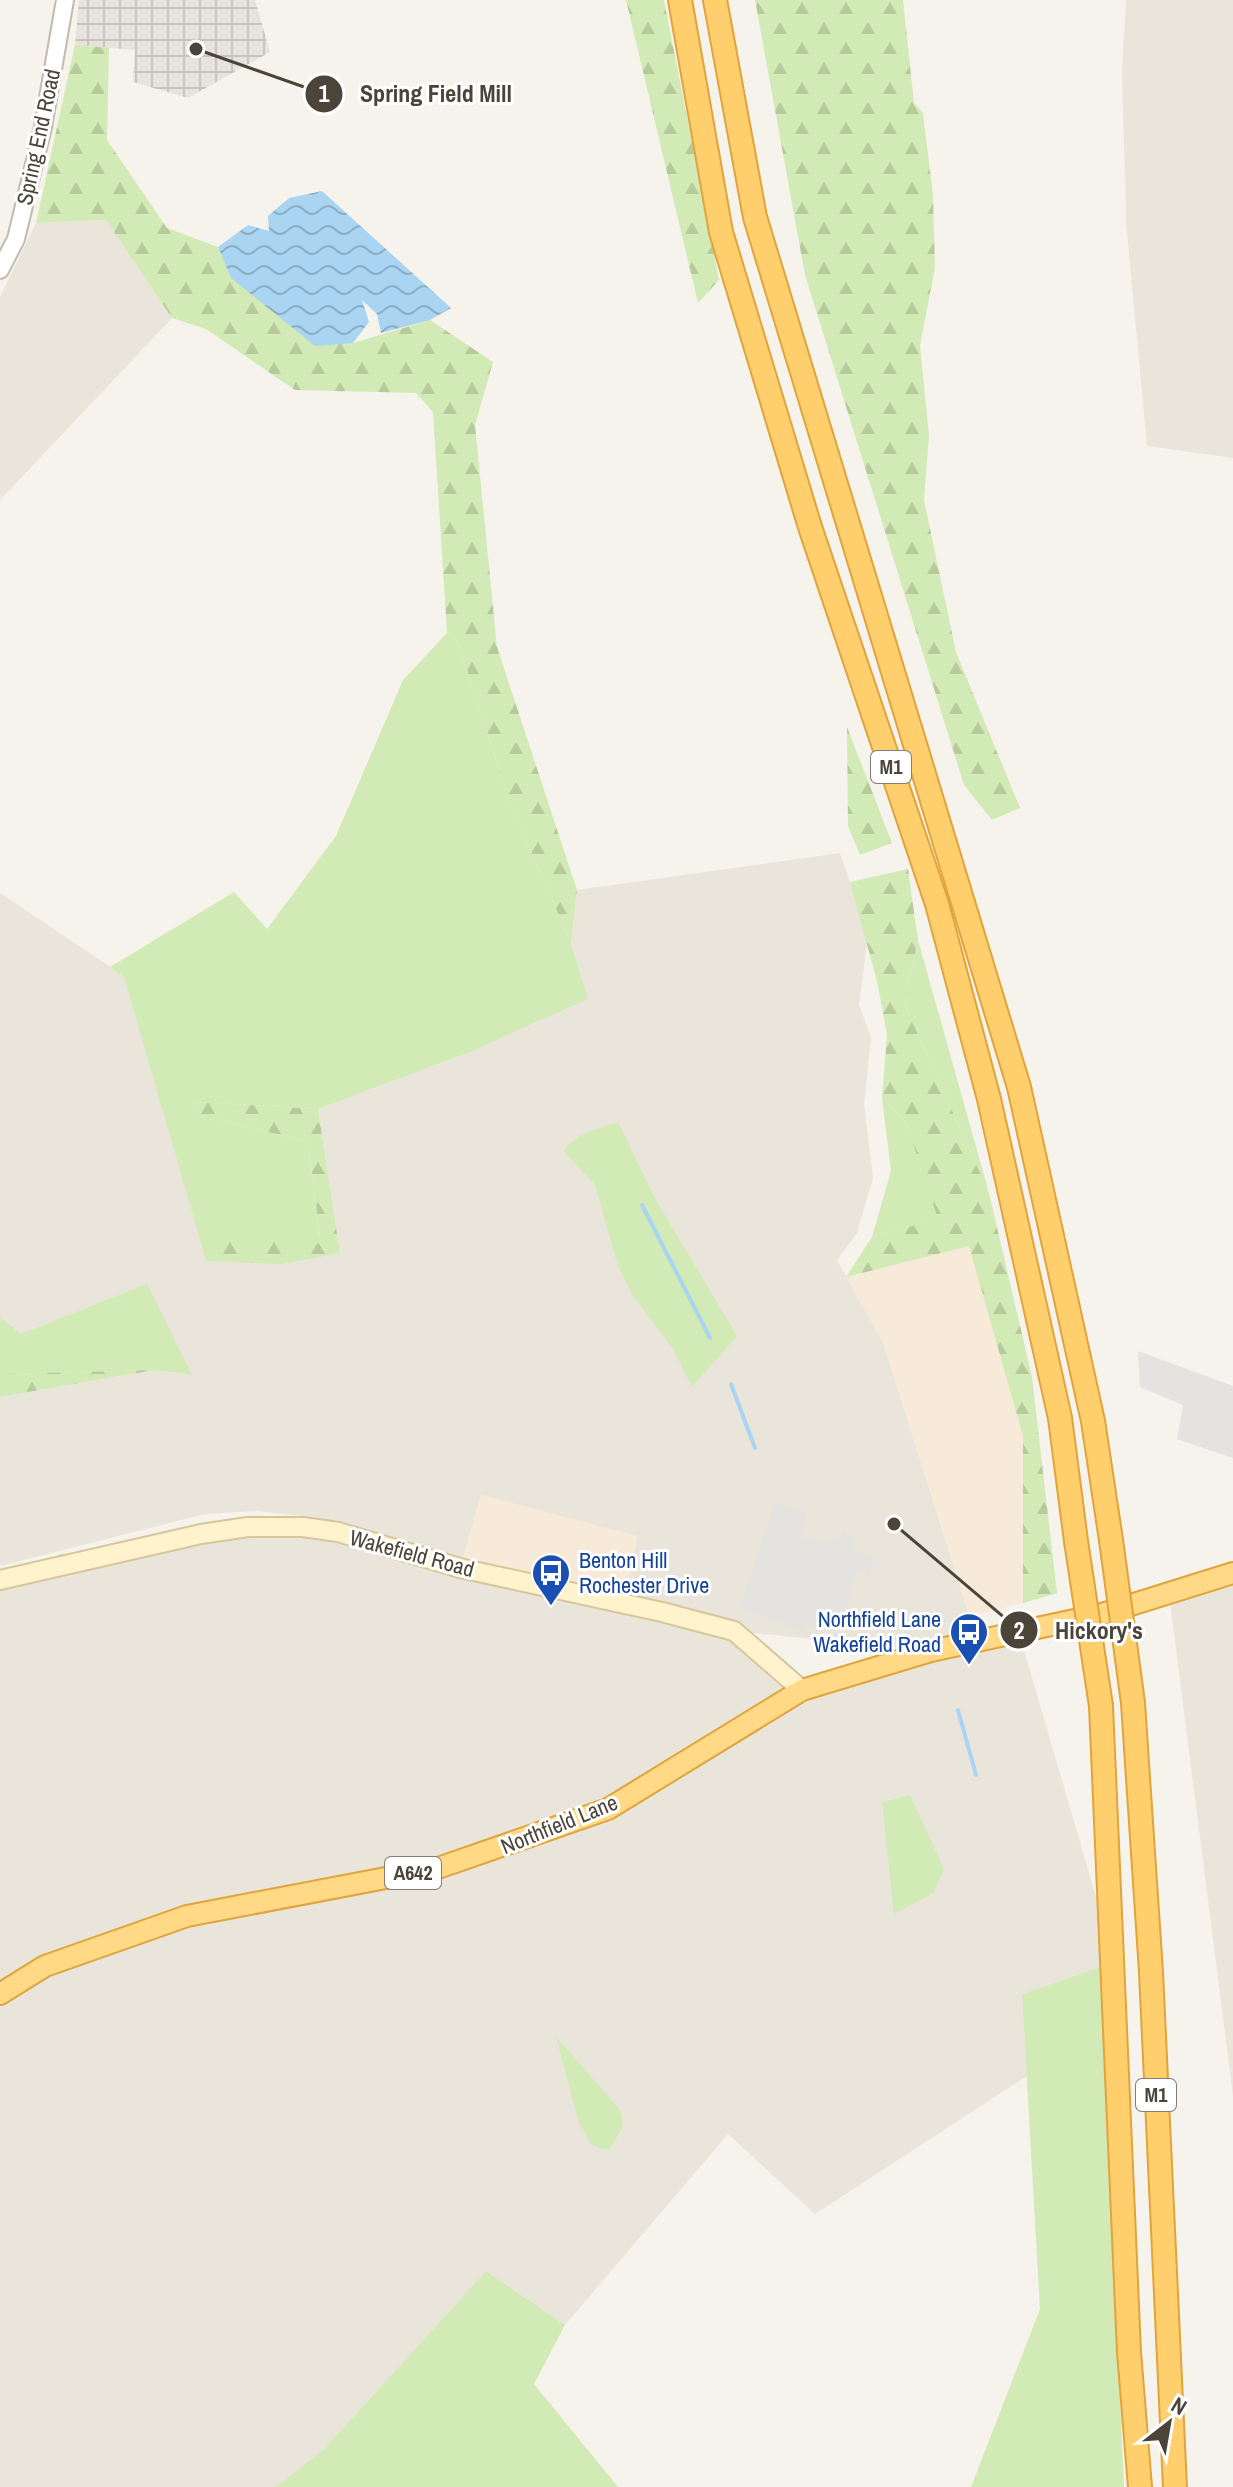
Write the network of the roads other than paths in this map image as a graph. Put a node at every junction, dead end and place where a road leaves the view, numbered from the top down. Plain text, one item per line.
1 (65, 0) edge
2 (680, 0) edge
3 (715, 0) edge
4 (0, 270) edge
5 (1233, 1573) edge
6 (0, 1580) edge
7 (802, 1690) junction
8 (0, 1994) edge
9 (1140, 2487) edge
10 (1175, 2487) edge

1 - 4 street, Spring End Road
2 - 9 highway, M1, bridge
3 - 10 highway, M1, bridge
5 - 7 highway, Northfield Lane / A642
6 - 7 main road, Wakefield Road
7 - 8 highway, Northfield Lane / A642

